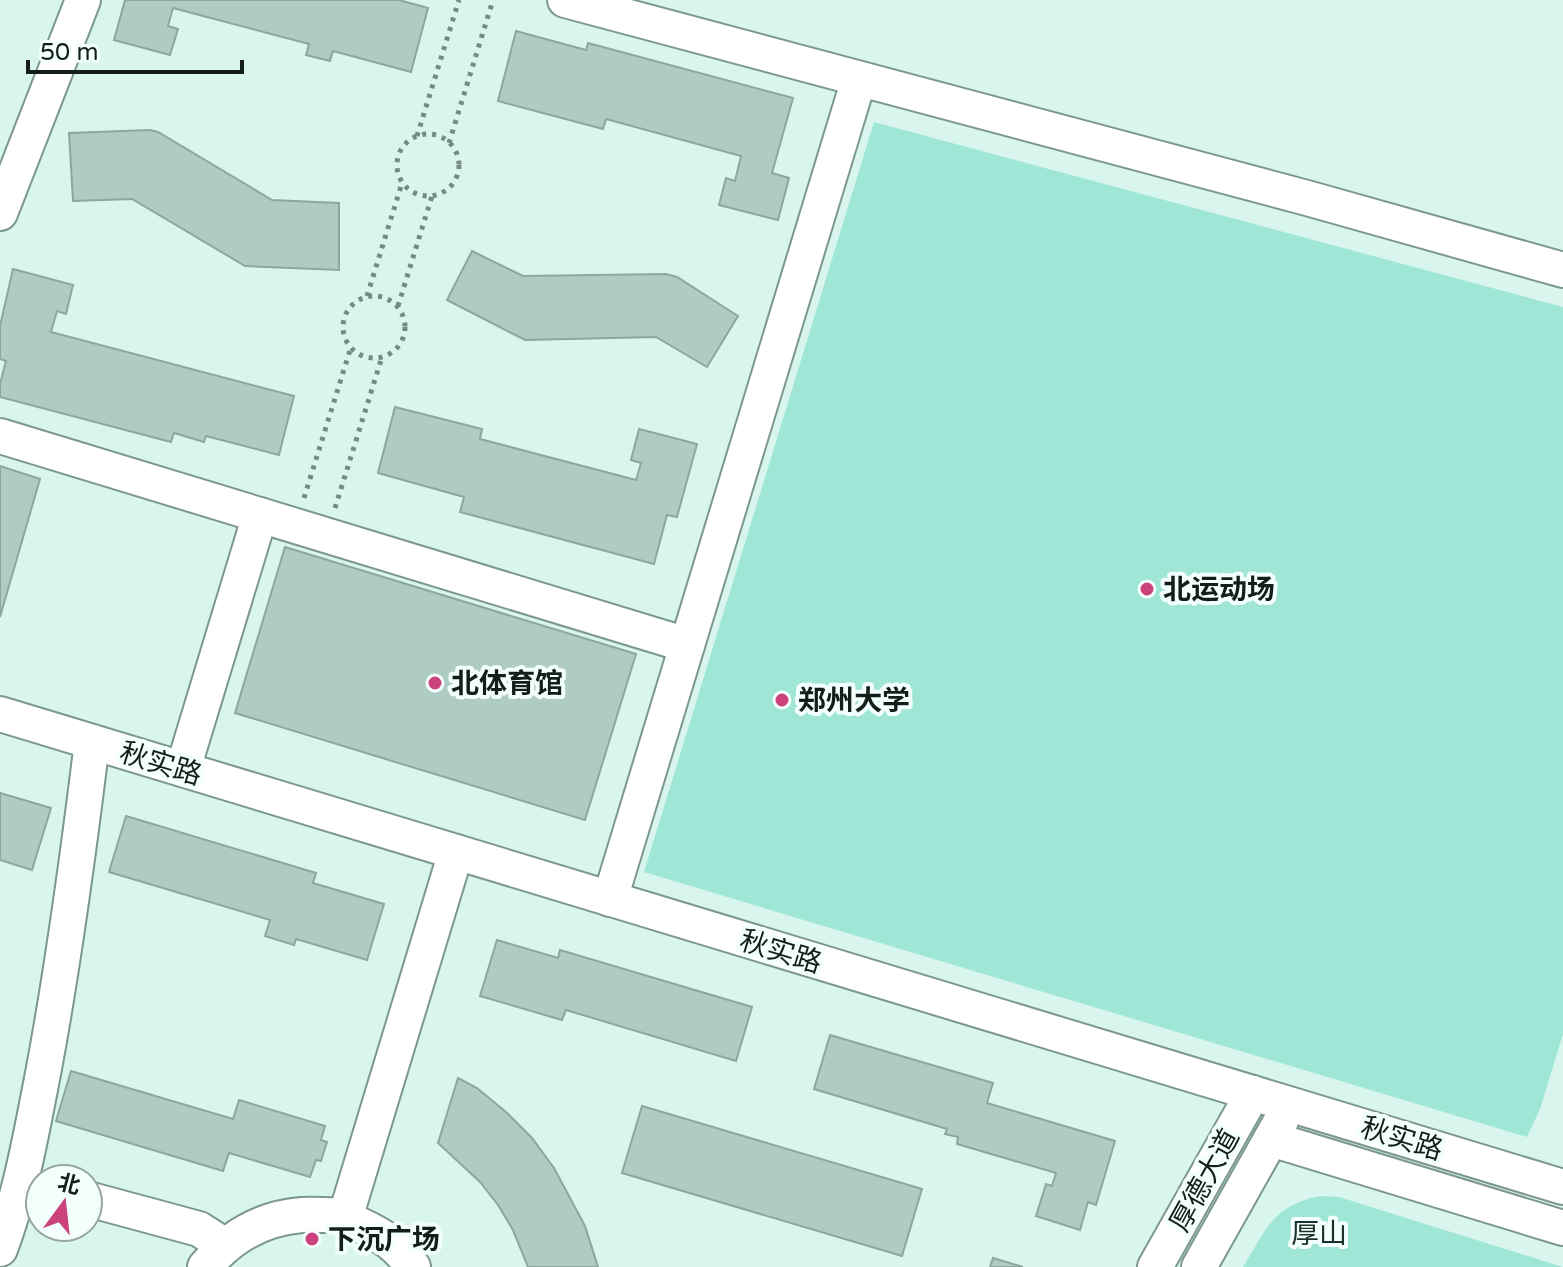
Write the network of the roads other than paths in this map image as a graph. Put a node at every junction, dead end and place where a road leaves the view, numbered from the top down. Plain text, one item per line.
1 (83, 0) edge
2 (565, 0) edge
3 (859, 79) junction
4 (0, 213) edge
5 (1563, 270) edge
6 (0, 436) edge
7 (260, 515) junction
8 (687, 645) junction
9 (0, 714) edge
10 (92, 742) junction
11 (183, 769) junction
12 (456, 852) junction
13 (610, 899) junction
14 (1253, 1093) junction
15 (1291, 1105) junction
16 (1271, 1139) junction
17 (33, 1163) edge
18 (1563, 1187) edge
19 (24, 1196) edge
20 (104, 1203) edge
21 (346, 1215) junction
22 (1563, 1228) edge
23 (0, 1249) edge
24 (215, 1256) edge
25 (413, 1267) edge
26 (1155, 1267) edge
27 (1199, 1267) edge

1 - 4 lane
2 - 3 lane
3 - 5 lane
3 - 8 lane
6 - 7 lane
7 - 8 lane
7 - 11 lane
8 - 13 lane
9 - 10 lane, 秋实路
10 - 11 lane, 秋实路
10 - 17 lane
11 - 12 lane, 秋实路
12 - 13 lane, 秋实路
12 - 21 lane
13 - 14 lane, 秋实路
14 - 15 lane, 秋实路
14 - 26 lane, 厚德大道
15 - 16 lane, 厚德大道
15 - 18 lane, 秋实路
16 - 22 lane
16 - 27 lane, 厚德大道
19 - 23 lane
20 - 24 lane
21 - 24 lane
21 - 25 lane

